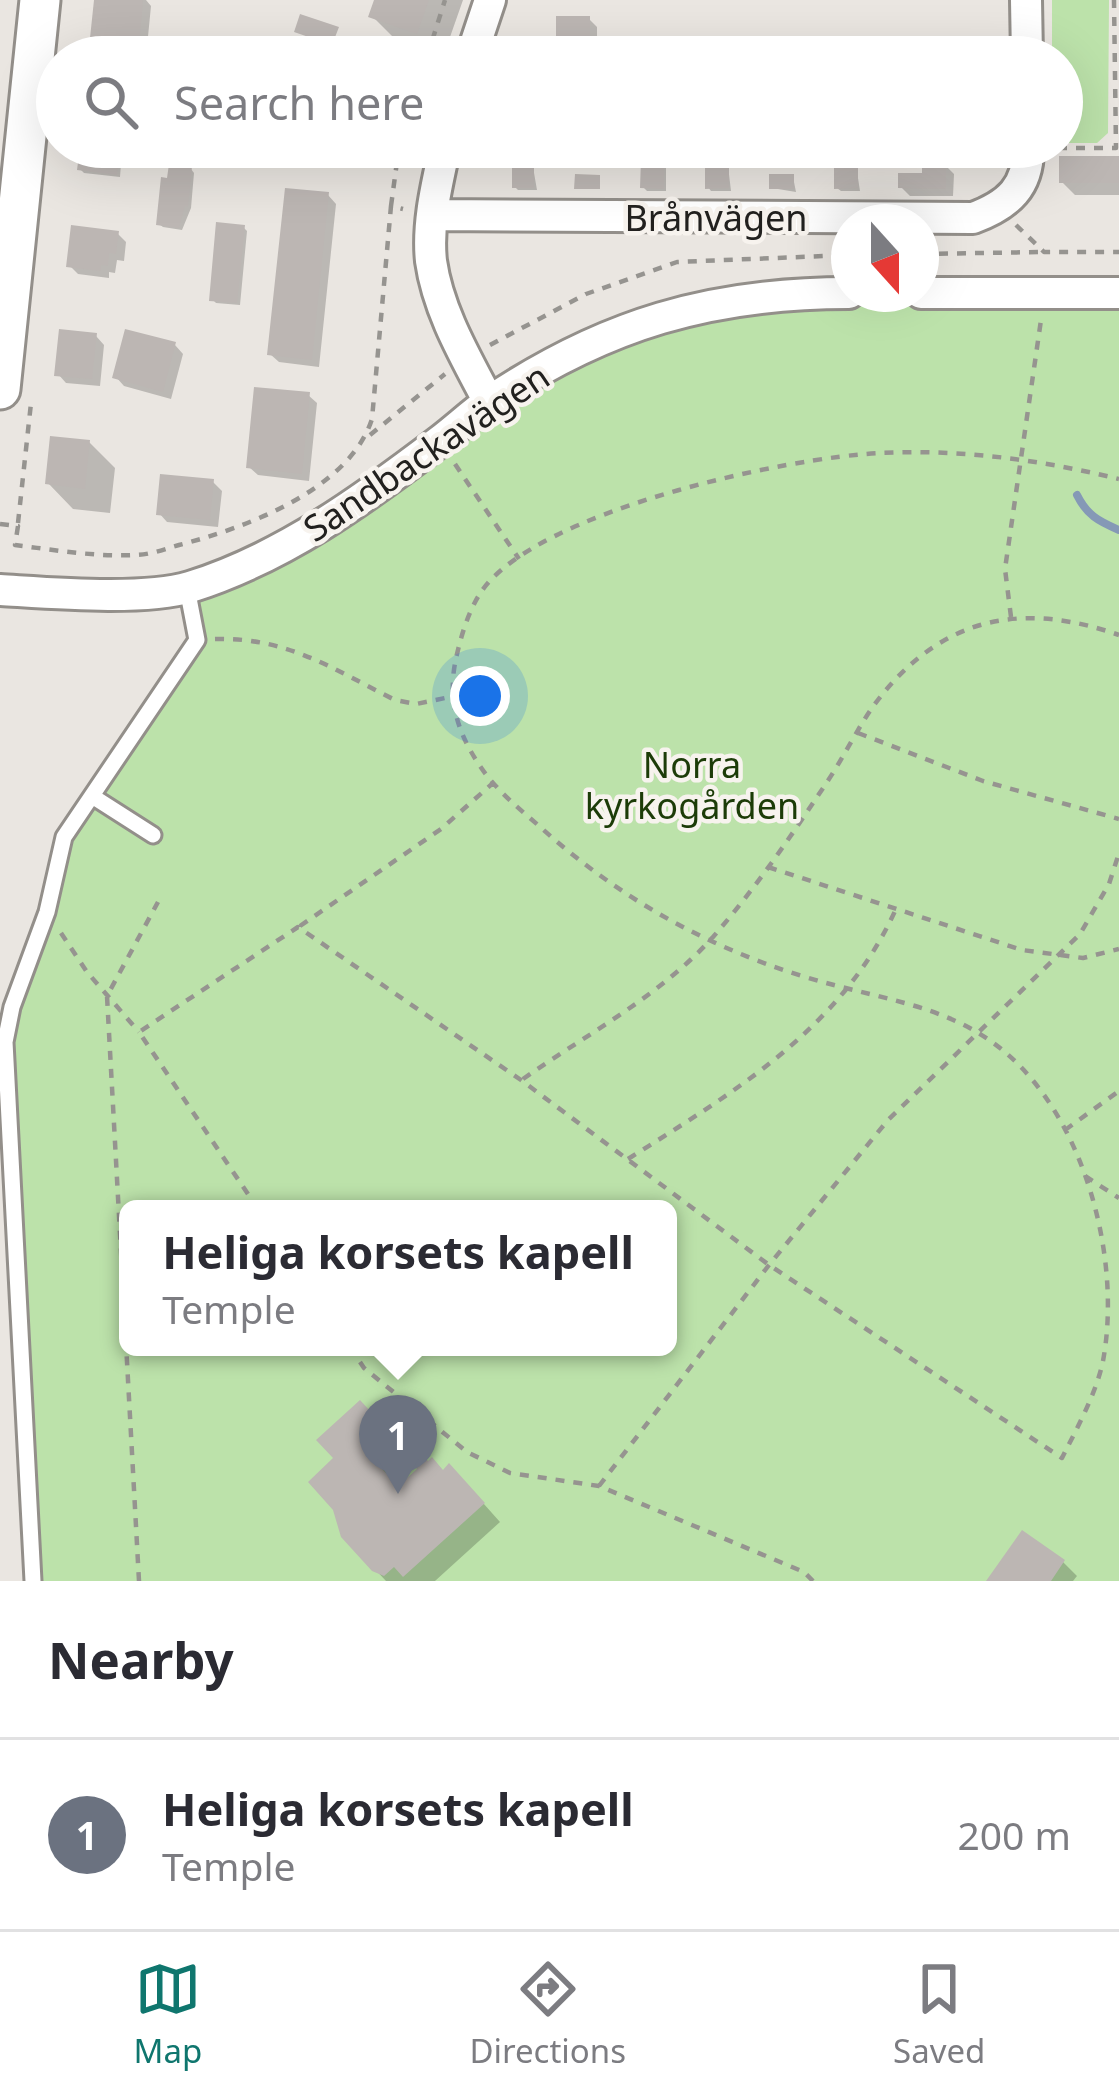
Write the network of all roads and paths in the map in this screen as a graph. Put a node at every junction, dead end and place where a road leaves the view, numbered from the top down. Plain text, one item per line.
1 (40, 0) edge
2 (445, 0) edge
3 (490, 0) edge
4 (1027, 0) edge
5 (1114, 0) edge
6 (36, 36) edge
7 (434, 36) edge
8 (478, 36) edge
9 (1027, 36) edge
10 (36, 39) edge
11 (1083, 148) edge
12 (396, 168) edge
13 (441, 168) edge
14 (1024, 168) edge
15 (391, 206) junction
16 (999, 208) junction
17 (432, 215) junction
18 (1044, 252) junction
19 (1119, 252) edge
20 (939, 254) edge
21 (831, 256) edge
22 (1046, 292) junction
23 (939, 293) edge
24 (1119, 293) edge
25 (831, 294) edge
26 (466, 358) junction
27 (0, 389) edge
28 (489, 402) junction
29 (366, 439) junction
30 (440, 441) junction
31 (1020, 458) junction
32 (1119, 479) edge
33 (0, 524) edge
34 (519, 559) junction
35 (187, 588) junction
36 (0, 590) edge
37 (1011, 617) junction
38 (1119, 635) edge
39 (197, 640) junction
40 (450, 697) junction
41 (858, 733) junction
42 (493, 783) junction
43 (92, 796) junction
44 (1119, 819) edge
45 (154, 835) dead end
46 (1119, 854) edge
47 (767, 866) junction
48 (158, 902) dead end
49 (895, 911) junction
50 (47, 912) junction
51 (298, 927) junction
52 (709, 941) junction
53 (1119, 949) edge
54 (1058, 958) junction
55 (847, 988) junction
56 (107, 996) junction
57 (139, 1032) junction
58 (982, 1032) junction
59 (521, 1080) junction
60 (1119, 1091) edge
61 (1064, 1131) junction
62 (628, 1159) junction
63 (1084, 1176) junction
64 (1119, 1198) edge
65 (252, 1200) edge
66 (119, 1209) edge
67 (769, 1265) junction
68 (127, 1356) edge
69 (356, 1356) edge
70 (598, 1486) junction
71 (33, 1581) edge
72 (140, 1581) edge
73 (813, 1581) edge

1 - 6 street
2 - 7 path
3 - 8 street
4 - 9 street
5 - 11 path
10 - 27 street
12 - 15 path
13 - 17 street
14 - 16 street
15 - 17 path
15 - 29 path
16 - 17 street, Brånvägen
16 - 18 path
17 - 26 street
18 - 19 path
18 - 20 path
21 - 26 path
22 - 23 street
22 - 24 street
22 - 31 path
25 - 28 street, Sandbackavägen
26 - 28 street
26 - 29 path
28 - 30 street, Sandbackavägen
29 - 33 path
30 - 34 path
30 - 35 street, Sandbackavägen
31 - 32 path
31 - 34 path
31 - 37 path
34 - 40 path
35 - 36 street, Sandbackavägen
35 - 39 lane
37 - 38 path
37 - 41 path
39 - 40 path
39 - 43 lane
40 - 42 path
41 - 44 path
41 - 47 path
42 - 51 path
42 - 52 path
43 - 45 lane
43 - 50 lane
46 - 54 path
47 - 49 path
47 - 52 path
48 - 56 path
49 - 54 path
49 - 55 path
50 - 56 path
50 - 71 lane
51 - 57 path
51 - 59 path
52 - 55 path
52 - 59 path
53 - 54 path
54 - 58 path
55 - 58 path
55 - 62 path
56 - 57 path
56 - 66 path
57 - 65 path
58 - 61 path
58 - 67 path
59 - 62 path
60 - 61 path
61 - 63 path
62 - 67 path
63 - 64 path
63 - 67 path
67 - 70 path
68 - 72 path
69 - 70 path
70 - 73 path

